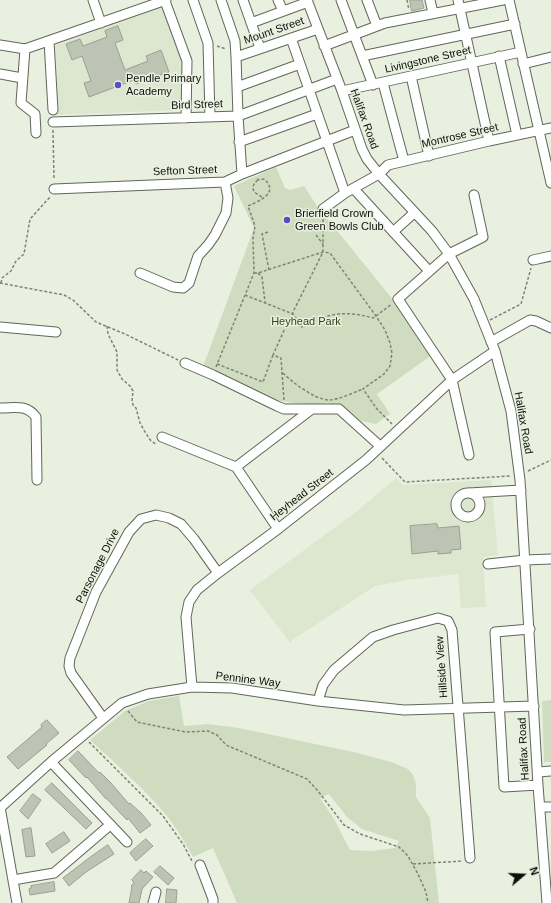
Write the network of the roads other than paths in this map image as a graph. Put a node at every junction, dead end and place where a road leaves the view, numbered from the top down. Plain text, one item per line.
1 (93, 0) edge
2 (193, 0) edge
3 (221, 0) edge
4 (244, 0) edge
5 (278, 0) edge
6 (341, 0) edge
7 (367, 0) edge
8 (430, 0) edge
9 (503, 0) edge
10 (509, 0) edge
11 (162, 1) edge
12 (307, 1) edge
13 (485, 2) edge
14 (459, 4) edge
15 (283, 12) junction
16 (434, 13) junction
17 (101, 23) junction
18 (251, 23) junction
19 (515, 24) junction
20 (378, 26) junction
21 (318, 29) junction
22 (355, 34) junction
23 (466, 34) junction
24 (291, 38) junction
25 (49, 41) junction
26 (0, 45) edge
27 (324, 46) junction
28 (260, 48) junction
29 (25, 49) junction
30 (521, 52) junction
31 (236, 55) junction
32 (362, 56) junction
33 (499, 56) junction
34 (551, 57) edge
35 (472, 62) junction
36 (300, 64) junction
37 (523, 64) junction
38 (0, 74) edge
39 (411, 76) junction
40 (22, 78) junction
41 (336, 79) junction
42 (382, 82) junction
43 (373, 85) junction
44 (237, 87) junction
45 (309, 89) junction
46 (342, 92) junction
47 (52, 110) dead end
48 (317, 114) junction
49 (238, 116) junction
50 (210, 117) junction
51 (186, 118) junction
52 (53, 122) road end
53 (551, 128) edge
54 (355, 130) junction
55 (539, 131) junction
56 (36, 133) dead end
57 (517, 135) junction
58 (326, 141) junction
59 (489, 141) junction
60 (239, 142) junction
61 (429, 156) junction
62 (404, 161) junction
63 (242, 174) junction
64 (379, 174) junction
65 (225, 182) junction
66 (551, 183) edge
67 (54, 189) road end
68 (350, 191) junction
69 (474, 195) dead end
70 (323, 209) road end
71 (414, 213) junction
72 (393, 232) junction
73 (449, 254) junction
74 (551, 256) edge
75 (533, 260) road end
76 (429, 271) junction
77 (140, 273) dead end
78 (0, 327) edge
79 (551, 328) edge
80 (56, 332) dead end
81 (491, 342) junction
82 (495, 351) junction
83 (185, 363) road end
84 (452, 380) junction
85 (0, 408) edge
86 (284, 408) junction
87 (312, 409) junction
88 (295, 422) junction
89 (162, 437) road end
90 (377, 449) junction
91 (469, 455) dead end
92 (236, 467) junction
93 (37, 480) dead end
94 (521, 490) junction
95 (470, 493) dead end
96 (278, 529) junction
97 (551, 558) edge
98 (525, 560) junction
99 (488, 564) dead end
100 (218, 573) junction
101 (530, 629) junction
102 (192, 687) junction
103 (318, 701) junction
104 (534, 706) junction
105 (499, 708) junction
106 (458, 709) junction
107 (103, 718) junction
108 (51, 762) junction
109 (551, 771) edge
110 (538, 772) junction
111 (538, 785) junction
112 (540, 807) junction
113 (551, 807) edge
114 (0, 808) edge
115 (110, 824) junction
116 (127, 842) dead end
117 (470, 858) road end
118 (196, 863) road end
119 (13, 880) junction
120 (548, 888) edge
121 (156, 892) dead end
122 (17, 903) edge
123 (153, 903) edge
124 (213, 903) edge
125 (547, 903) edge

1 - 17 street
2 - 50 street
3 - 31 street
4 - 18 street
5 - 15 street
6 - 22 street
7 - 20 street
8 - 16 street
9 - 13 street
10 - 19 street
11 - 17 street
11 - 51 street
12 - 15 street
12 - 21 street, Halifax Road
13 - 14 street
14 - 16 street
14 - 23 street
15 - 18 street
16 - 20 street
17 - 25 street
18 - 28 street
19 - 23 street
19 - 30 street
20 - 22 street
21 - 24 street, Mount Street
21 - 27 street, Halifax Road
22 - 27 street
22 - 32 street
23 - 32 street
23 - 35 street
24 - 28 street, Mount Street
24 - 36 street
25 - 29 street
25 - 47 street
26 - 29 street
27 - 41 street, Halifax Road
28 - 31 street, Mount Street
29 - 40 street
30 - 33 street, Livingstone Street
30 - 37 street
31 - 44 street, Mount Street
32 - 43 street
33 - 35 street, Livingstone Street
33 - 57 street
34 - 37 street
35 - 39 street, Livingstone Street
35 - 59 street
36 - 44 street
36 - 45 street
37 - 55 street
38 - 40 street
39 - 42 street, Livingstone Street
39 - 61 street
40 - 56 street
41 - 45 street, Bird Street
41 - 46 street, Halifax Road
42 - 43 street, Livingstone Street
42 - 62 street
43 - 46 street, Livingstone Street
44 - 49 street, Mount Street
45 - 48 street
45 - 49 street, Bird Street
46 - 54 street, Halifax Road
48 - 58 street
48 - 60 street
49 - 50 street, Bird Street
49 - 60 street, Mount Street
50 - 51 street, Bird Street
51 - 52 street, Bird Street
53 - 55 street, Montrose Street
54 - 58 street, Sefton Street
54 - 64 street, Halifax Road
55 - 57 street, Montrose Street
55 - 66 street
57 - 59 street, Montrose Street
58 - 63 street, Sefton Street
58 - 68 street
59 - 61 street, Montrose Street
60 - 63 street, Mount Street
61 - 62 street, Montrose Street
62 - 64 street, Montrose Street
63 - 65 street, Sefton Street
64 - 68 street, Montrose Street
64 - 71 street, Halifax Road
65 - 67 street, Sefton Street
65 - 77 street
68 - 70 street, Montrose Street
68 - 72 street
69 - 73 street
71 - 72 street
71 - 73 street, Halifax Road
72 - 76 street
73 - 76 street
73 - 81 street, Halifax Road
74 - 75 street
76 - 84 street
78 - 80 street
79 - 81 street
81 - 82 street, Halifax Road
82 - 84 street, Heyhead Street
82 - 94 street, Halifax Road
83 - 86 street
84 - 90 street, Heyhead Street
84 - 91 street
85 - 93 street
86 - 87 street
86 - 88 street
87 - 88 street
87 - 90 street
88 - 92 street
89 - 92 street
90 - 96 street, Heyhead Street
92 - 96 street
94 - 95 street
94 - 98 street, Halifax Road
96 - 100 street, Heyhead Street
97 - 98 street
98 - 99 street
98 - 101 street, Halifax Road
100 - 102 street, Heyhead Street
100 - 107 street, Parsonage Drive
101 - 104 street, Halifax Road
101 - 105 street
102 - 103 street, Pennine Way
102 - 107 street, Pennine Way
103 - 106 street, Pennine Way
103 - 106 street, Hillside View
104 - 105 street, Pennine Way
104 - 110 street, Halifax Road
105 - 106 street, Pennine Way
105 - 111 street
106 - 117 street, Hillside View
107 - 108 street, Pennine Way
108 - 114 street, Pennine Way
108 - 115 street
109 - 110 street
110 - 111 street, Halifax Road
111 - 112 street, Halifax Road
112 - 113 street
112 - 120 street, Halifax Road
114 - 119 street
115 - 116 street
115 - 119 street
118 - 124 street
119 - 122 street
120 - 125 street, Halifax Road
121 - 123 street

